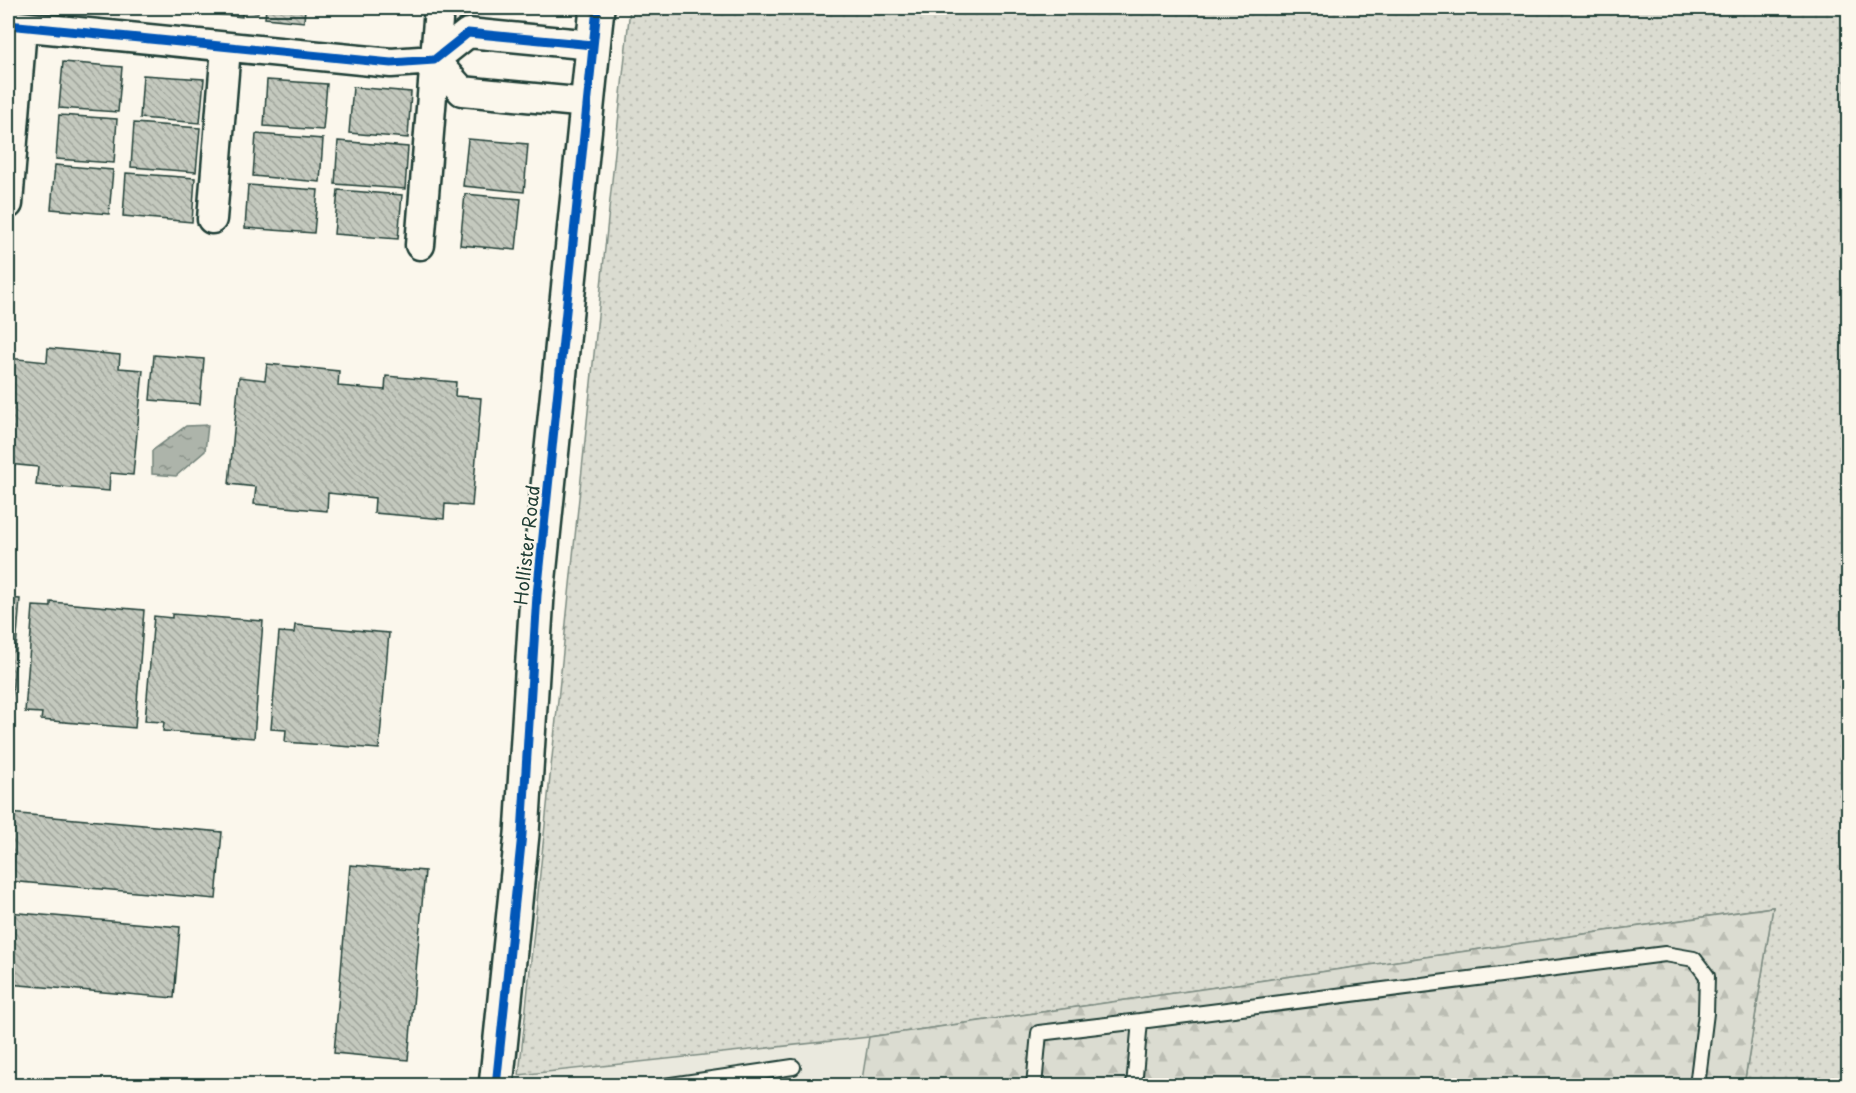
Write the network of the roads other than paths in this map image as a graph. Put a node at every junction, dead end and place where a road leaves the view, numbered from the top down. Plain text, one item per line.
1 (439, 8) edge
2 (597, 8) edge
3 (15, 26) edge
4 (593, 45) junction
5 (226, 48) junction
6 (434, 60) junction
7 (588, 104) junction
8 (8, 204) edge
9 (212, 219) dead end
10 (420, 245) dead end
11 (1140, 1022) junction
12 (793, 1067) dead end
13 (496, 1086) edge
14 (664, 1086) edge
15 (1034, 1086) edge
16 (1134, 1086) edge
17 (1698, 1086) edge

1 - 6 street
2 - 4 street, Hollister Road
3 - 5 street
3 - 8 street
4 - 6 street
4 - 7 street, Hollister Road
5 - 6 street
5 - 9 street
6 - 7 street
6 - 10 street
7 - 13 street, Hollister Road
11 - 15 lane
11 - 16 lane
11 - 17 lane
12 - 14 lane

